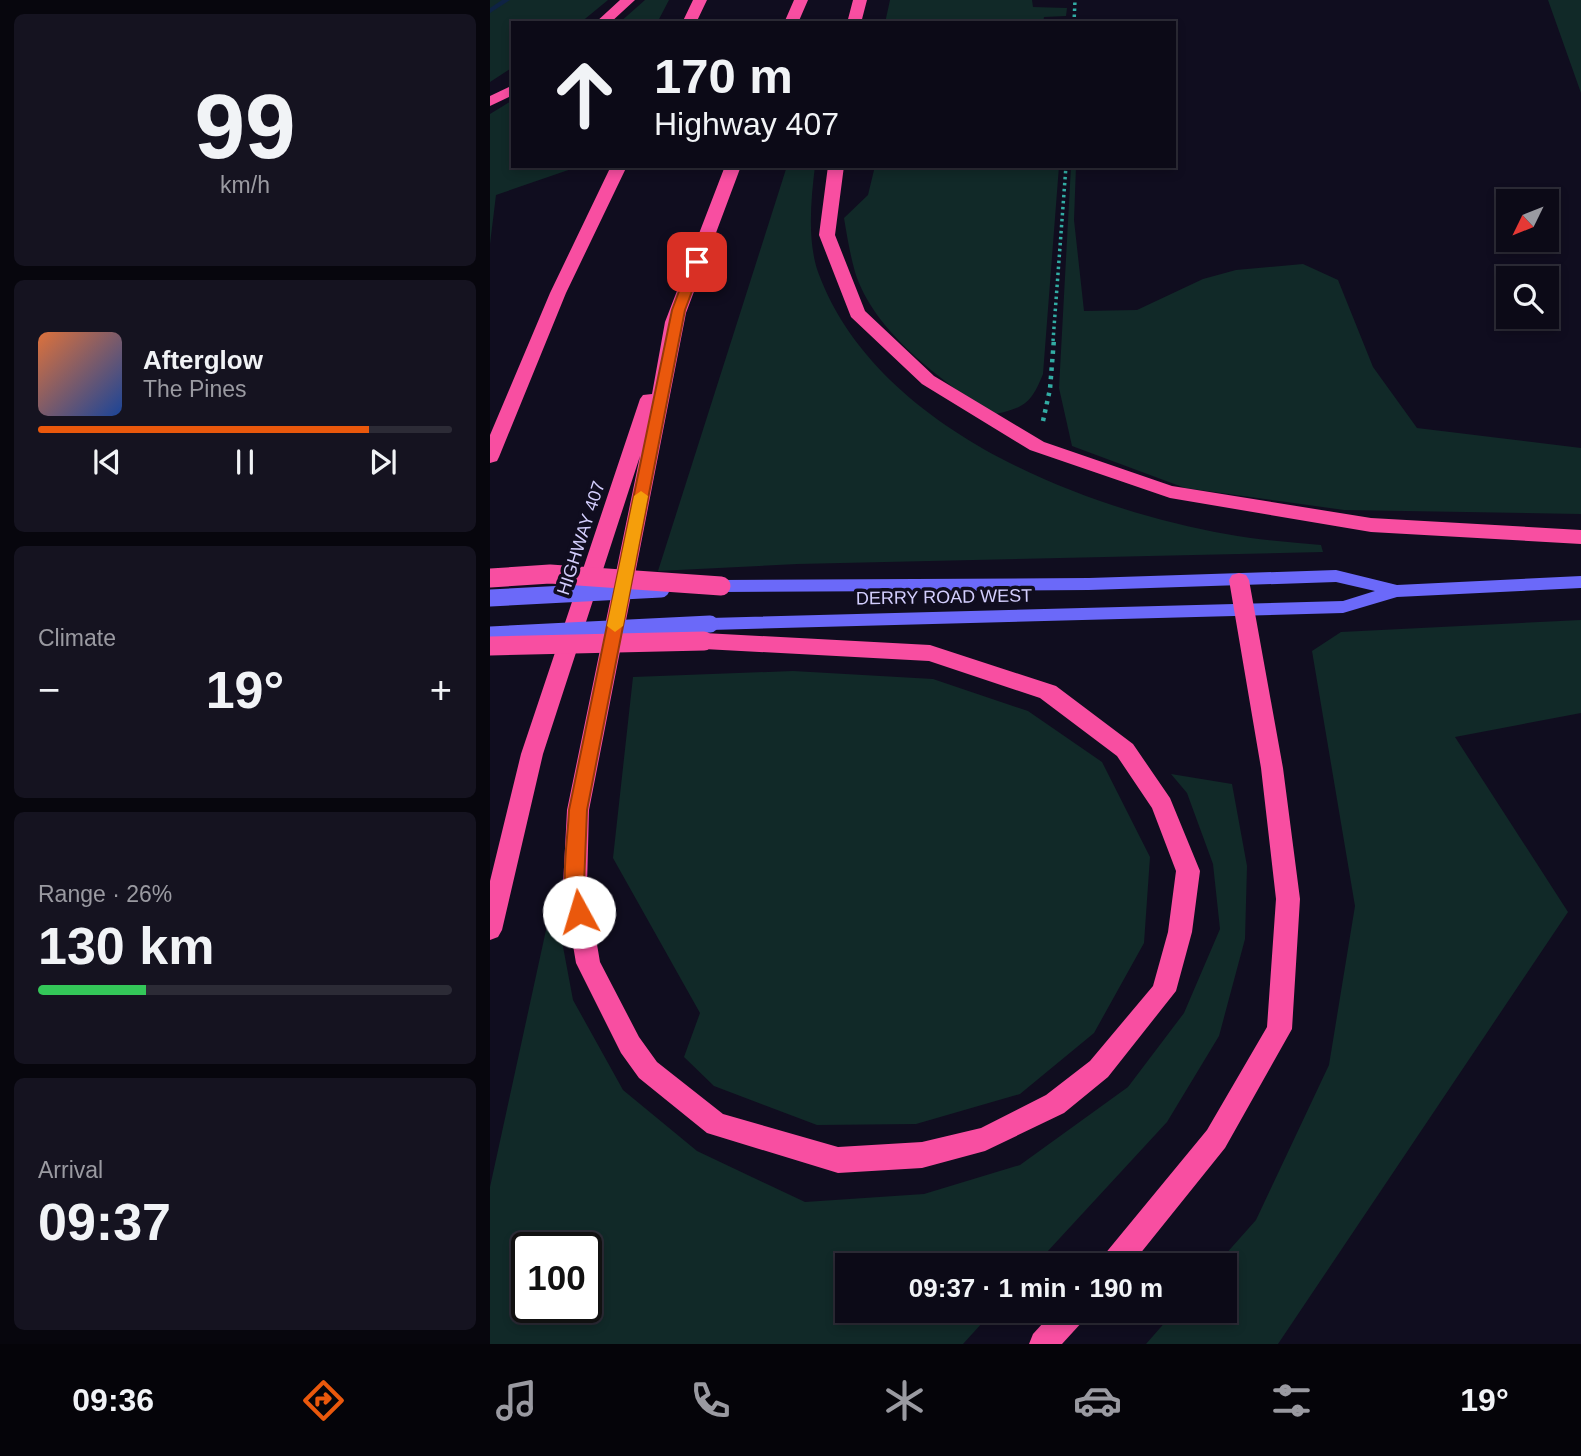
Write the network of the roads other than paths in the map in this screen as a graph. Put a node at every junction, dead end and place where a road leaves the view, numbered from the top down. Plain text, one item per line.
1 (628, 0) edge
2 (701, 0) edge
3 (801, 0) edge
4 (860, 0) edge
5 (604, 21) edge
6 (690, 21) edge
7 (793, 21) edge
8 (855, 21) edge
9 (511, 90) edge
10 (490, 102) edge
11 (618, 168) edge
12 (732, 168) edge
13 (836, 168) edge
14 (678, 310) junction
15 (490, 457) edge
16 (1581, 537) edge
17 (490, 578) edge
18 (1239, 580) junction
19 (1581, 582) edge
20 (721, 586) junction
21 (1398, 591) junction
22 (490, 598) edge
23 (1245, 611) junction
24 (707, 632) junction
25 (490, 635) edge
26 (490, 646) edge
27 (490, 930) edge
28 (1124, 1253) edge
29 (1062, 1323) edge
30 (1043, 1344) edge

1 - 5 highway
2 - 6 highway
3 - 7 highway
4 - 8 highway
9 - 10 highway
11 - 15 highway
12 - 14 highway, HIGHWAY 407
13 - 16 highway
14 - 24 highway
14 - 27 highway, HIGHWAY 407
17 - 20 highway, bridge
18 - 20 main road, DERRY ROAD WEST
18 - 21 main road, DERRY ROAD WEST
18 - 23 highway
19 - 21 main road, DERRY ROAD WEST
20 - 22 main road, DERRY ROAD WEST, bridge
21 - 23 main road, DERRY ROAD WEST
23 - 24 main road, DERRY ROAD WEST
23 - 28 highway
24 - 25 main road, DERRY ROAD WEST, bridge
24 - 26 highway, bridge
29 - 30 highway

